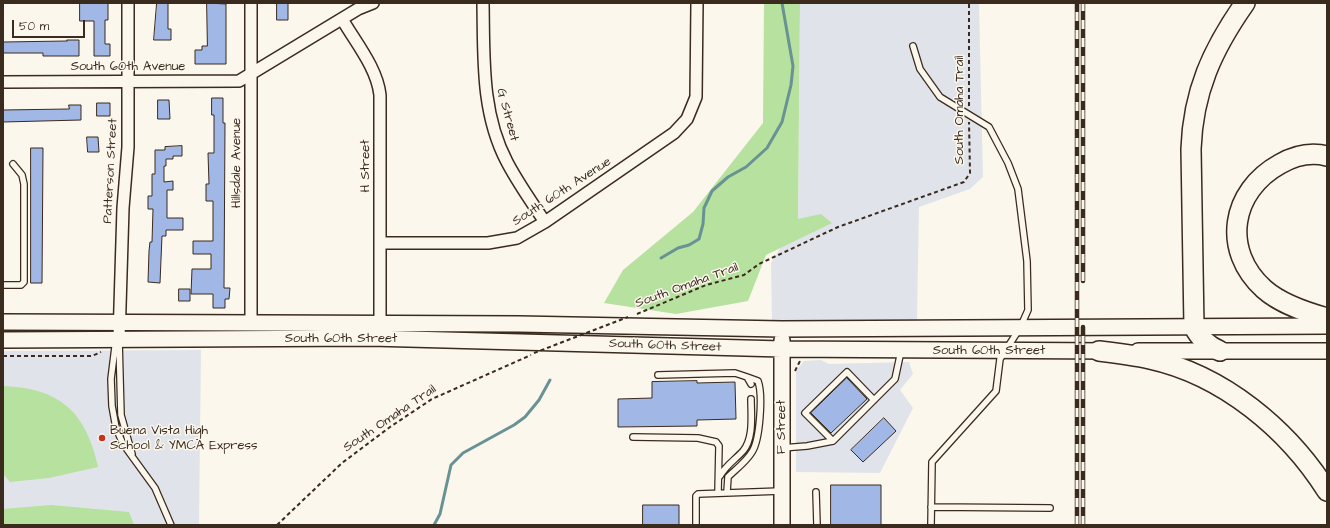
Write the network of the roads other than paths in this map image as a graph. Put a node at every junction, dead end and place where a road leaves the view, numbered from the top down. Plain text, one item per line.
1 (128, 3) edge
2 (251, 3) edge
3 (373, 3) edge
4 (483, 3) edge
5 (697, 3) edge
6 (1245, 3) edge
7 (342, 19) junction
8 (913, 46) dead end
9 (251, 74) junction
10 (128, 81) junction
11 (3, 82) edge
12 (1327, 156) edge
13 (13, 164) dead end
14 (545, 222) junction
15 (380, 243) junction
16 (3, 285) edge
17 (1327, 318) edge
18 (3, 322) edge
19 (120, 322) junction
20 (251, 323) junction
21 (380, 324) junction
22 (1327, 326) edge
23 (1194, 327) junction
24 (1020, 328) junction
25 (782, 329) junction
26 (3, 340) edge
27 (117, 343) junction
28 (782, 349) junction
29 (901, 351) junction
30 (1220, 351) junction
31 (1327, 351) edge
32 (1004, 352) junction
33 (1099, 352) junction
34 (658, 375) dead end
35 (748, 377) junction
36 (751, 384) dead end
37 (751, 399) dead end
38 (874, 400) junction
39 (849, 416) dead end
40 (854, 420) junction
41 (839, 425) dead end
42 (844, 430) junction
43 (633, 438) dead end
44 (833, 441) junction
45 (782, 448) junction
46 (133, 456) junction
47 (719, 478) junction
48 (1327, 491) edge
49 (718, 492) junction
50 (727, 492) junction
51 (782, 492) junction
52 (816, 492) dead end
53 (931, 507) junction
54 (1050, 508) dead end
55 (171, 525) edge
56 (696, 525) edge
57 (782, 525) edge
58 (817, 525) edge
59 (931, 525) edge

1 - 10 street, Patterson Street
2 - 9 street, Hillsdale Avenue
3 - 7 street, South 60th Avenue
4 - 14 street, G Street
5 - 14 street, South 60th Avenue
6 - 23 highway
7 - 9 street, South 60th Avenue
7 - 15 street, H Street
8 - 24 lane
9 - 10 street, South 60th Avenue
9 - 20 street, Hillsdale Avenue
10 - 11 street, South 60th Avenue
10 - 19 street, Patterson Street
12 - 17 highway
13 - 16 lane
14 - 15 street, South 60th Avenue
15 - 21 street, H Street
18 - 19 main road, South 60th Street
19 - 20 main road, South 60th Street
19 - 27 street, Patterson Street
20 - 21 main road, South 60th Street
21 - 25 main road, South 60th Street
22 - 23 main road, South 60th Street
23 - 24 main road, South 60th Street
23 - 30 highway
24 - 25 main road, South 60th Street
24 - 32 lane
25 - 28 main road, F Street
26 - 27 main road, South 60th Street
27 - 28 main road, South 60th Street
27 - 46 lane
27 - 46 lane
28 - 29 main road, South 60th Street
28 - 45 main road, F Street
29 - 32 main road, South 60th Street
29 - 38 lane
30 - 31 main road, South 60th Street
30 - 33 main road, South 60th Street
32 - 33 main road, South 60th Street
32 - 53 lane
33 - 48 highway
34 - 35 lane
35 - 36 lane
35 - 50 lane
37 - 47 lane
38 - 40 lane
38 - 44 lane
39 - 40 lane
40 - 42 lane
41 - 42 lane
42 - 44 lane
43 - 47 lane
44 - 45 lane
45 - 51 main road, F Street
46 - 55 lane
47 - 49 lane
49 - 50 lane
49 - 56 lane
50 - 51 lane
51 - 57 main road, F Street
52 - 58 lane
53 - 54 lane
53 - 59 lane

